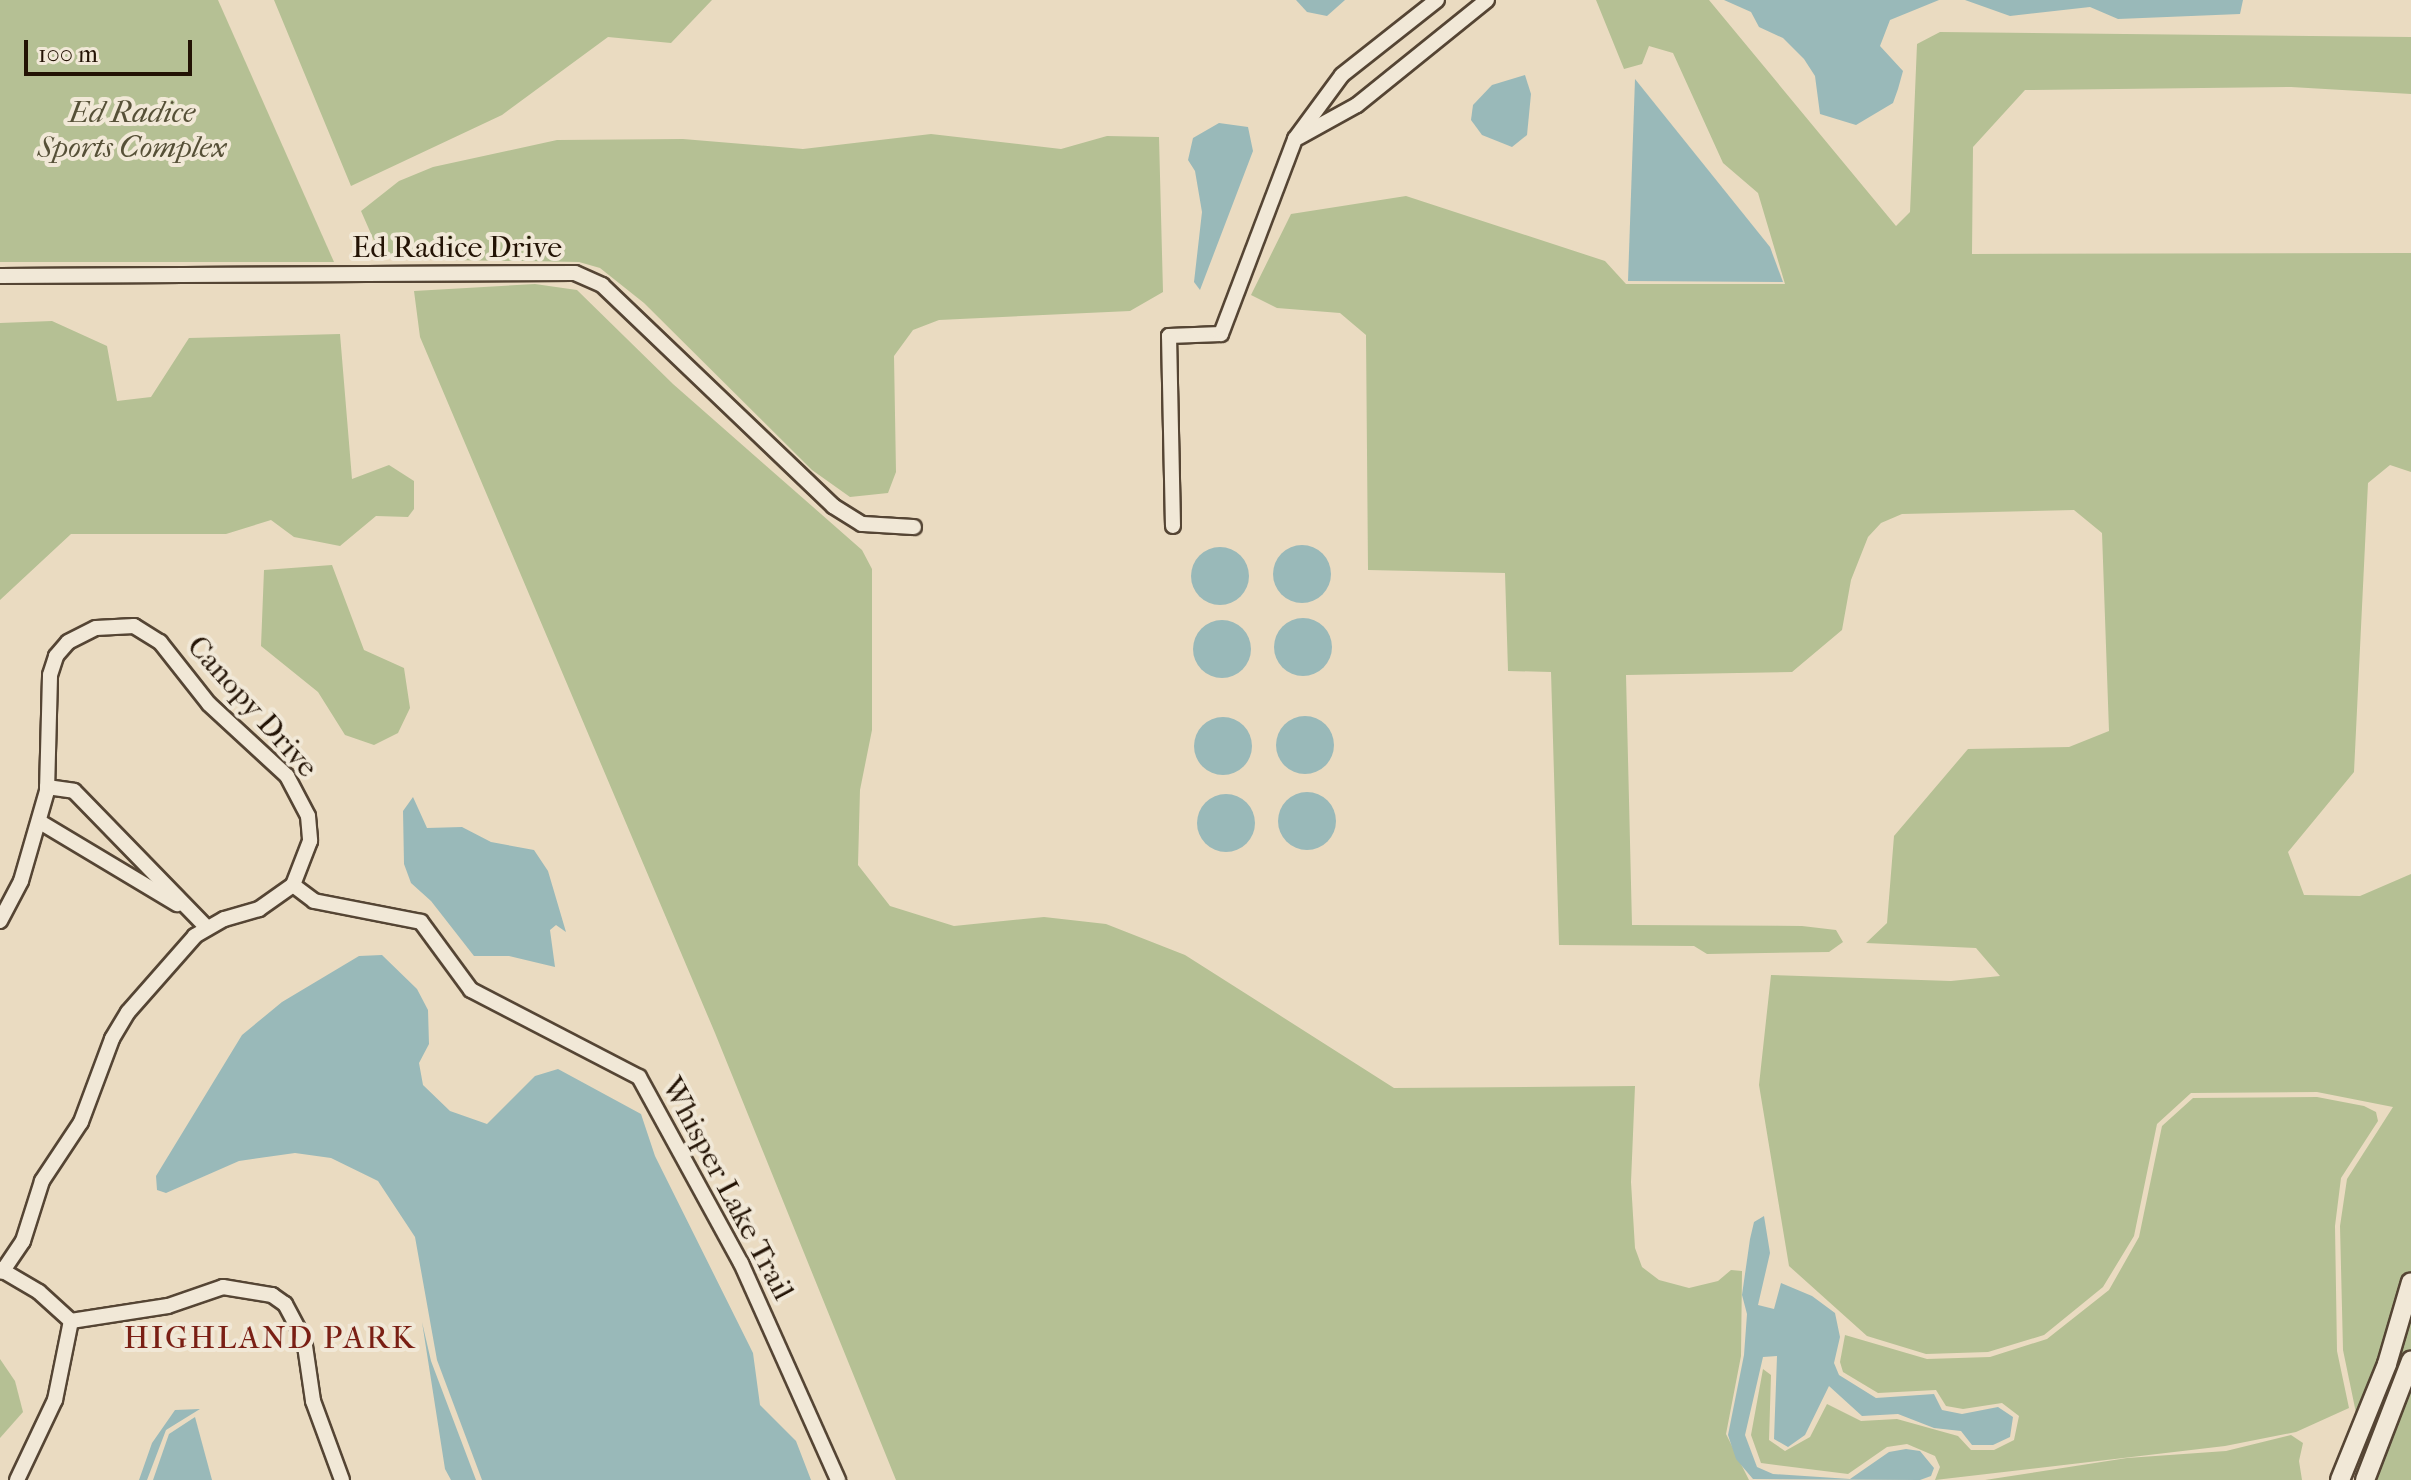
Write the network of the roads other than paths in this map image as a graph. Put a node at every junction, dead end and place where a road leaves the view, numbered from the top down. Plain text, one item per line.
1 (1437, 0) edge
2 (1487, 0) edge
3 (1295, 139) junction
4 (0, 276) edge
5 (1173, 526) dead end
6 (914, 527) dead end
7 (47, 787) junction
8 (40, 822) junction
9 (293, 885) junction
10 (181, 906) junction
11 (0, 921) edge
12 (207, 928) junction
13 (1, 1271) edge
14 (2411, 1282) edge
15 (71, 1321) junction
16 (2411, 1361) edge
17 (17, 1480) edge
18 (342, 1480) edge
19 (838, 1480) edge
20 (2340, 1480) edge
21 (2365, 1480) edge

1 - 3 street
2 - 3 street
3 - 5 street
4 - 6 street, Ed Radice Drive
7 - 8 street, Canopy Drive
7 - 9 street, Canopy Drive
7 - 10 street
8 - 10 street
8 - 11 street, Canopy Drive
9 - 12 street
9 - 19 street, Whisper Lake Trail
10 - 12 street
12 - 13 street
13 - 15 street
14 - 20 street
15 - 17 street
15 - 18 street
16 - 21 street

